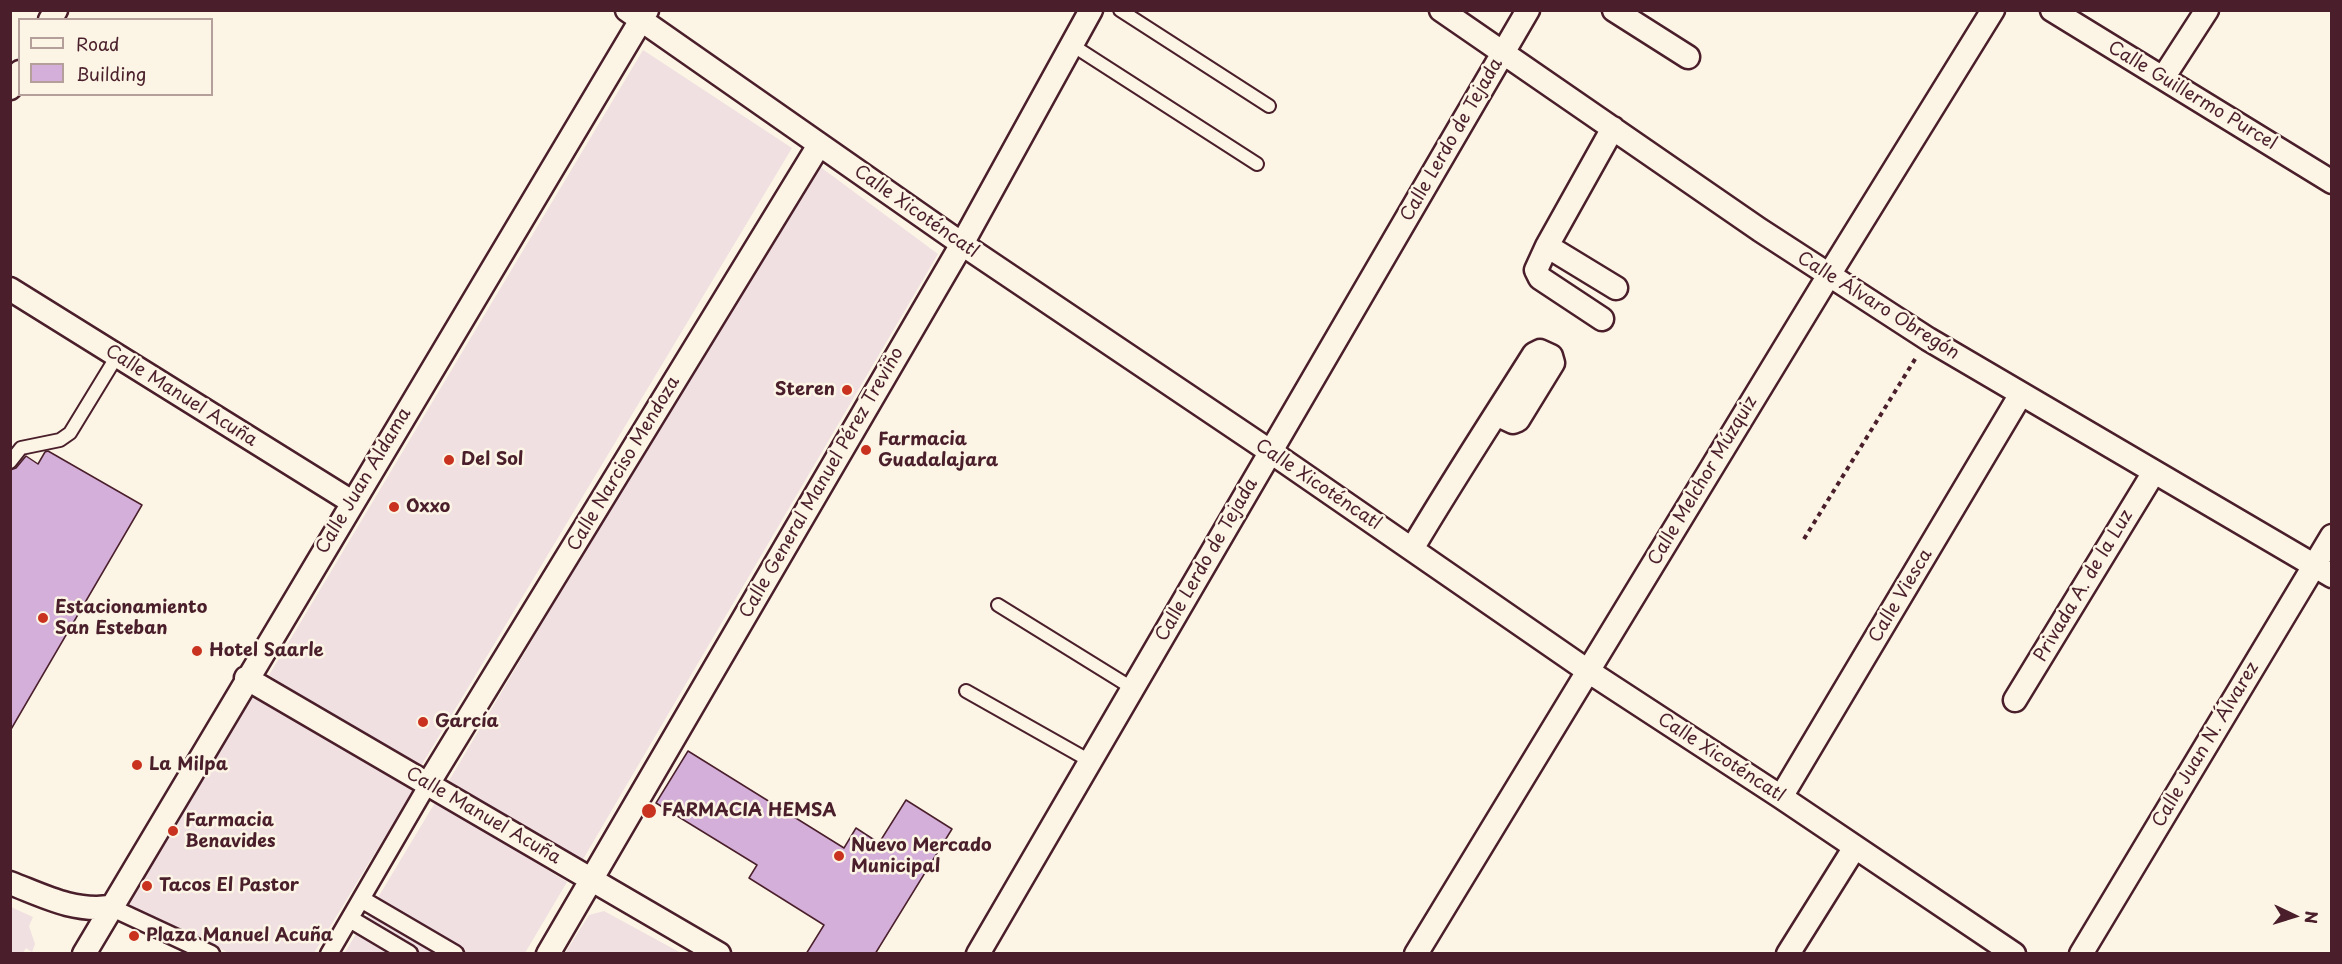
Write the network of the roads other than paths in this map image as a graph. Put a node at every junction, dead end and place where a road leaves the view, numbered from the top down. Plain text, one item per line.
1 (1091, 10) edge
2 (1120, 10) edge
3 (1441, 10) edge
4 (1528, 10) edge
5 (1614, 10) edge
6 (1993, 10) edge
7 (2052, 10) edge
8 (2207, 10) edge
9 (638, 14) edge
10 (1072, 45) junction
11 (1502, 53) junction
12 (1688, 57) dead end
13 (18, 75) edge
14 (2163, 78) junction
15 (10, 88) edge
16 (1269, 106) dead end
17 (1613, 128) junction
18 (819, 145) junction
19 (1257, 164) dead end
20 (2329, 175) edge
21 (962, 244) junction
22 (1547, 246) junction
23 (1829, 275) junction
24 (1616, 288) dead end
25 (10, 289) edge
26 (1602, 319) dead end
27 (117, 356) junction
28 (2021, 394) junction
29 (1496, 414) dead end
30 (1271, 452) junction
31 (10, 462) edge
32 (2154, 472) junction
33 (352, 502) junction
34 (2331, 536) edge
35 (1412, 549) junction
36 (2323, 570) edge
37 (998, 605) dead end
38 (1588, 671) junction
39 (246, 678) junction
40 (1132, 688) junction
41 (966, 690) dead end
42 (2015, 700) dead end
43 (1090, 761) junction
44 (428, 784) junction
45 (1781, 797) junction
46 (1855, 847) junction
47 (591, 879) junction
48 (10, 883) edge
49 (361, 899) junction
50 (110, 907) junction
51 (350, 919) junction
52 (335, 952) edge
53 (84, 954) edge
54 (211, 954) edge
55 (410, 954) edge
56 (455, 954) edge
57 (548, 954) edge
58 (719, 954) edge
59 (978, 954) edge
60 (1416, 954) edge
61 (1788, 954) edge
62 (2014, 954) edge
63 (2081, 954) edge

1 - 10 street, Calle General Manuel Pérez Treviño
2 - 16 lane
3 - 11 street, Calle Álvaro Obregón
4 - 11 street, Calle Lerdo de Tejada
5 - 12 street
6 - 23 street, Calle Melchor Múzquiz
7 - 14 street, Calle Guillermo Purcel
8 - 14 street
9 - 18 street, Calle Xicoténcatl
9 - 33 street, Calle Juan Aldama
10 - 19 lane
10 - 21 street, Calle General Manuel Pérez Treviño
11 - 17 street, Calle Álvaro Obregón
11 - 30 street, Calle Lerdo de Tejada
13 - 15 street
14 - 20 street, Calle Guillermo Purcel
17 - 22 street
17 - 23 street, Calle Álvaro Obregón
18 - 21 street, Calle Xicoténcatl
18 - 44 street, Calle Narciso Mendoza
21 - 30 street, Calle Xicoténcatl
21 - 47 street, Calle General Manuel Pérez Treviño
22 - 24 street
22 - 26 street
23 - 28 street, Calle Álvaro Obregón
23 - 38 street, Calle Melchor Múzquiz
25 - 27 street, Calle Manuel Acuña
27 - 31 lane
27 - 33 street, Calle Manuel Acuña
28 - 32 street, Calle Álvaro Obregón
28 - 45 street, Calle Viesca
29 - 35 street
30 - 35 street, Calle Xicoténcatl
30 - 40 street, Calle Lerdo de Tejada
32 - 36 street, Calle Álvaro Obregón
32 - 42 street, Privada A. de la Luz
33 - 39 street, Calle Juan Aldama
34 - 36 street, Calle Juan N. Álvarez
35 - 38 street, Calle Xicoténcatl
36 - 63 street, Calle Juan N. Álvarez
37 - 40 lane
38 - 45 street, Calle Xicoténcatl
38 - 60 street, Calle Melchor Múzquiz
39 - 44 street, Calle Manuel Acuña
39 - 50 street, Calle Juan Aldama
40 - 43 street, Calle Lerdo de Tejada
41 - 43 lane
43 - 59 street, Calle Lerdo de Tejada
44 - 47 street, Calle Manuel Acuña
44 - 49 street
45 - 46 street, Calle Xicoténcatl
46 - 61 street
46 - 62 street, Calle Xicoténcatl
47 - 57 street, Calle General Manuel Pérez Treviño
47 - 58 street, Calle Manuel Acuña
48 - 50 street
49 - 51 street
49 - 56 street
50 - 53 street, Calle Juan Aldama
50 - 54 street
51 - 52 street
51 - 55 street

